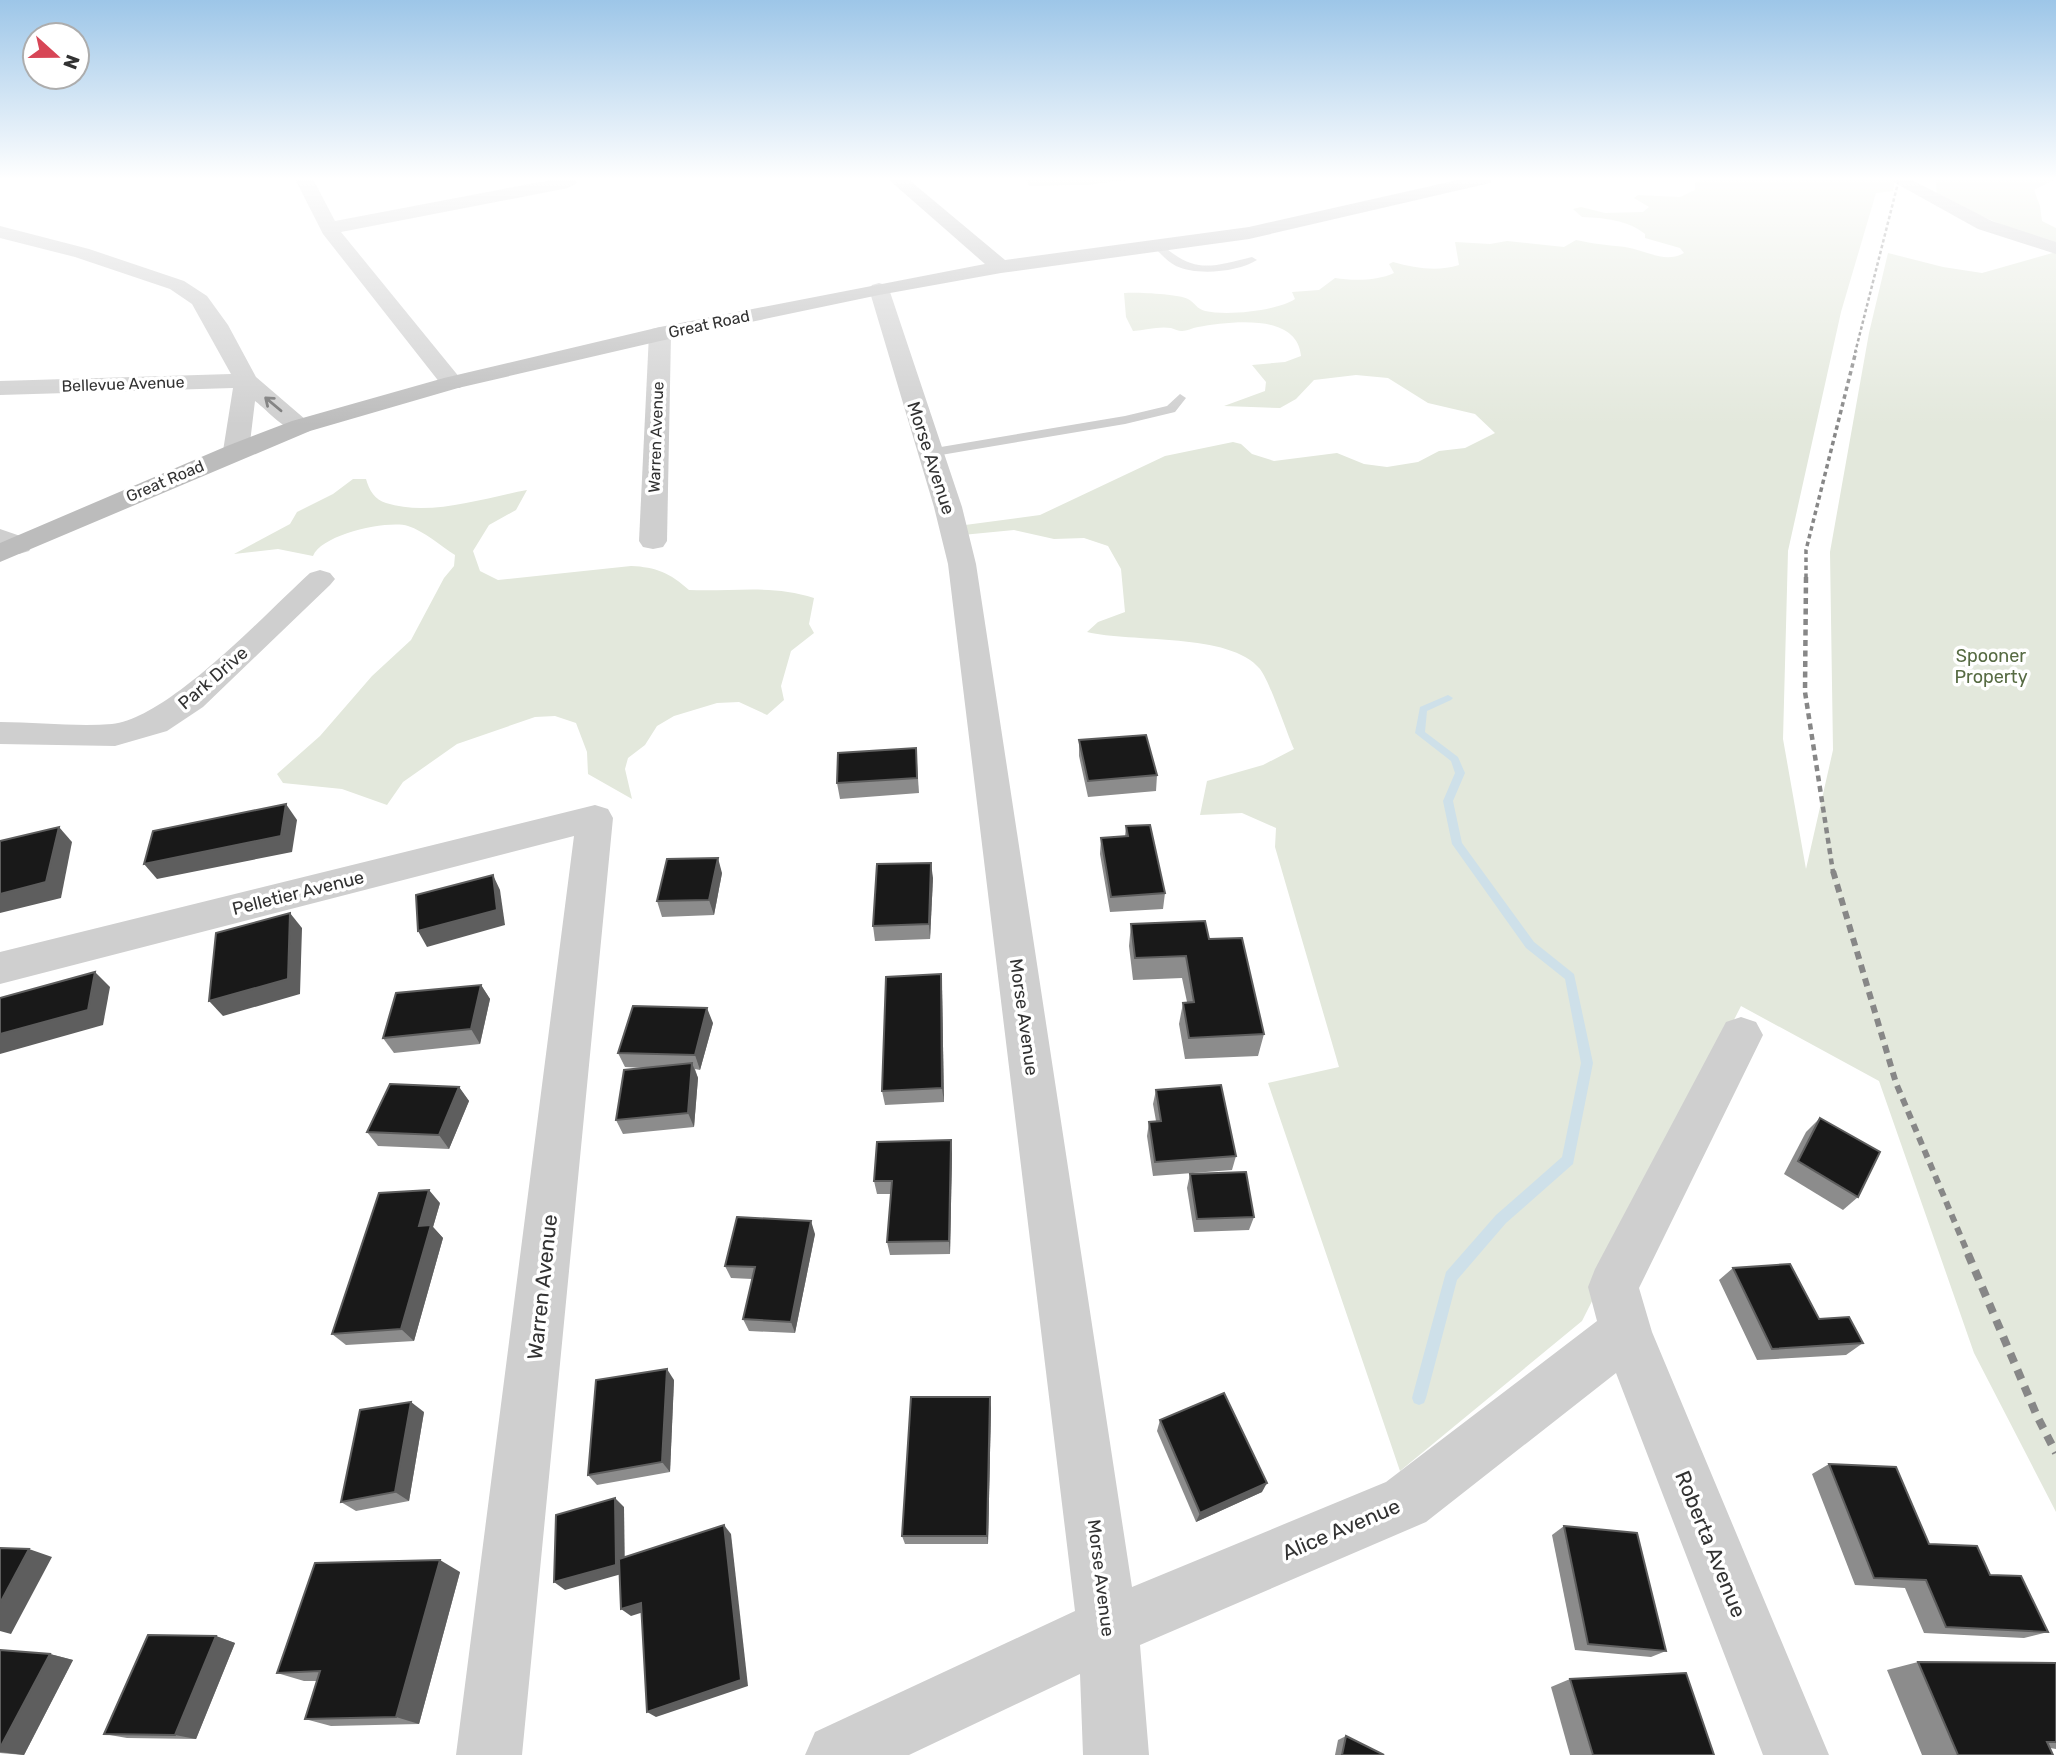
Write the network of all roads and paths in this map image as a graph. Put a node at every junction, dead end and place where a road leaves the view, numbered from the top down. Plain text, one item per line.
1 (105, 261) edge
2 (356, 261) edge
3 (994, 261) edge
4 (1047, 261) edge
5 (1175, 261) edge
6 (1246, 261) edge
7 (1001, 267) junction
8 (879, 289) junction
9 (660, 334) junction
10 (246, 381) junction
11 (452, 383) junction
12 (0, 388) edge
13 (1180, 398) dead end
14 (300, 426) junction
15 (236, 451) junction
16 (929, 453) junction
17 (653, 541) dead end
18 (6, 545) edge
19 (320, 579) dead end
20 (0, 733) edge
21 (595, 818) joint
22 (0, 968) edge
23 (1741, 1035) dead end
24 (1626, 1332) junction
25 (1108, 1628) junction
26 (489, 1755) edge
27 (838, 1755) edge
28 (1116, 1755) edge
29 (1797, 1755) edge

1 - 10 street
2 - 11 street
3 - 7 main road
4 - 7 main road, Great Road
5 - 6 lane
7 - 8 main road, Great Road
8 - 9 main road, Great Road
8 - 16 street, Morse Avenue
9 - 11 main road, Great Road
9 - 17 street, Warren Avenue
10 - 12 street, Bellevue Avenue
14 -> 10 street
10 - 15 street
11 - 14 main road, Great Road
13 - 16 lane
14 - 15 main road, Great Road
15 - 18 main road, Great Road
16 - 25 street, Morse Avenue
19 - 20 street, Park Drive
21 - 22 street, Pelletier Avenue
21 - 26 street, Warren Avenue
23 - 24 street
24 - 25 street, Alice Avenue
24 - 29 street, Roberta Avenue
25 - 27 street, Alice Avenue
25 - 28 street, Morse Avenue

